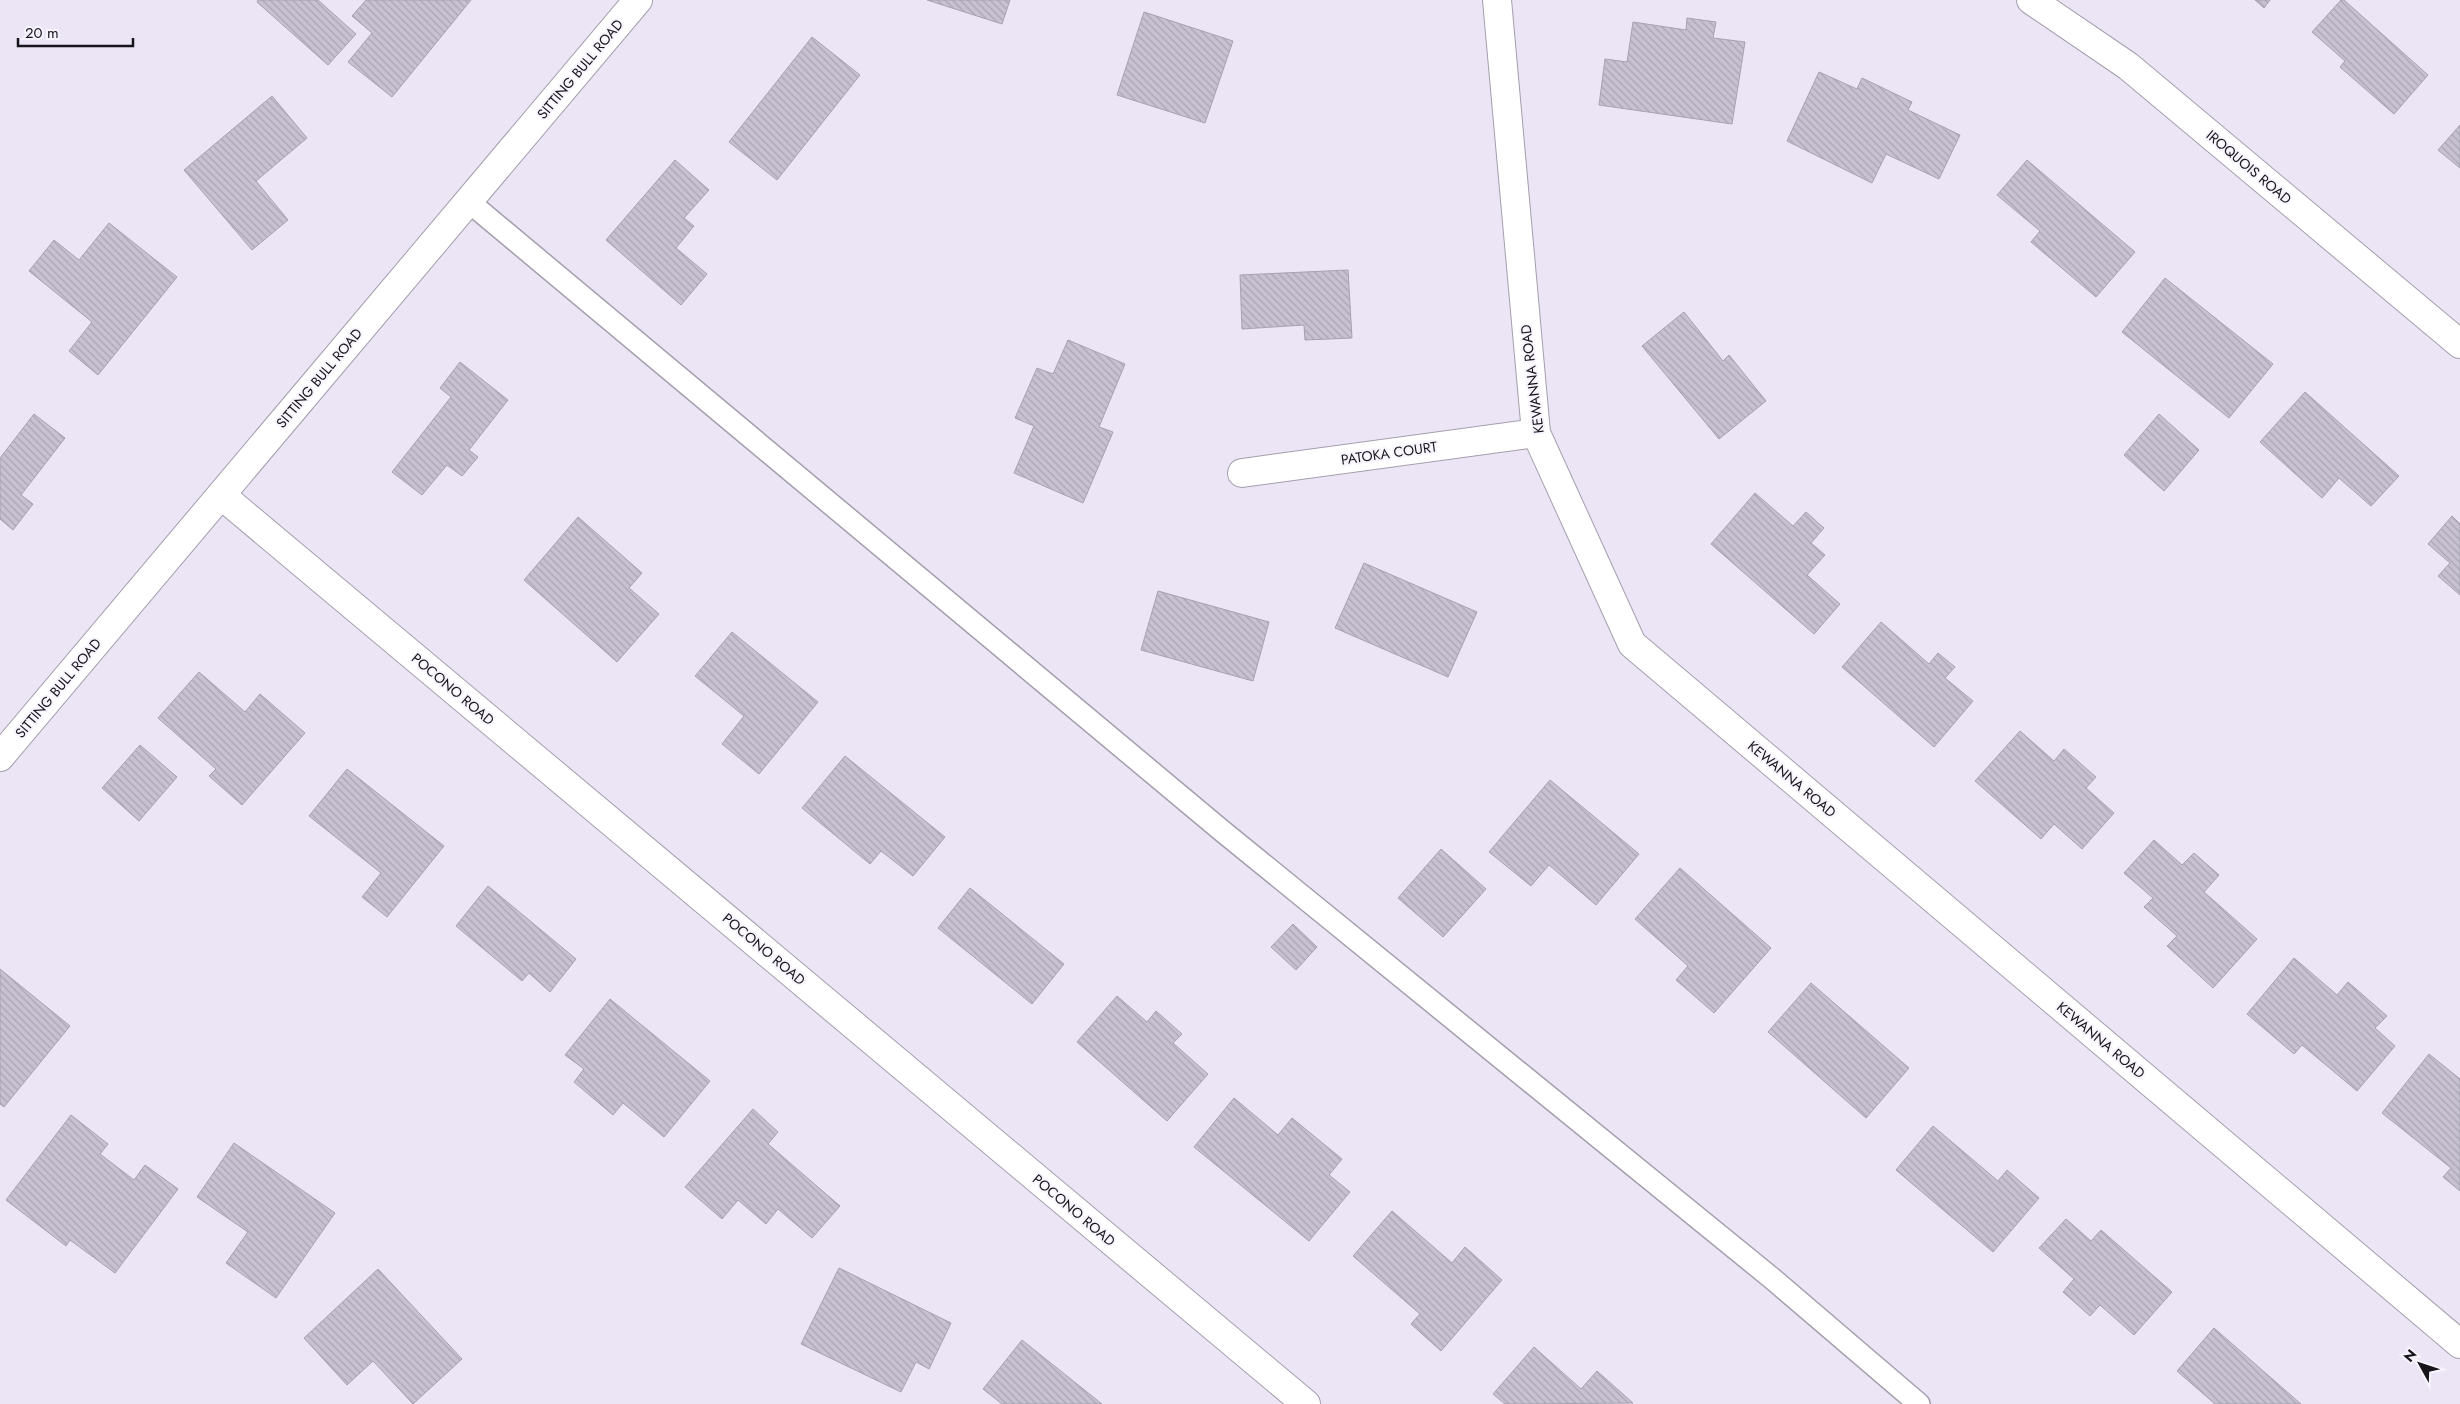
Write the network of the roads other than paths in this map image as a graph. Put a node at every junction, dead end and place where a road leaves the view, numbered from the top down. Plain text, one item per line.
1 (638, 0) edge
2 (1497, 0) edge
3 (2031, 0) edge
4 (468, 201) junction
5 (2460, 344) edge
6 (1536, 433) junction
7 (1242, 473) dead end
8 (222, 494) junction
9 (0, 757) edge
10 (2460, 1344) edge
11 (1306, 1404) edge
12 (1919, 1404) edge

1 - 4 street, SITTING BULL ROAD
2 - 6 street, KEWANNA ROAD
3 - 5 street, IROQUOIS ROAD
4 - 8 street, SITTING BULL ROAD
4 - 12 lane
6 - 7 street, PATOKA COURT
6 - 10 street, KEWANNA ROAD
8 - 9 street, SITTING BULL ROAD
8 - 11 street, POCONO ROAD

